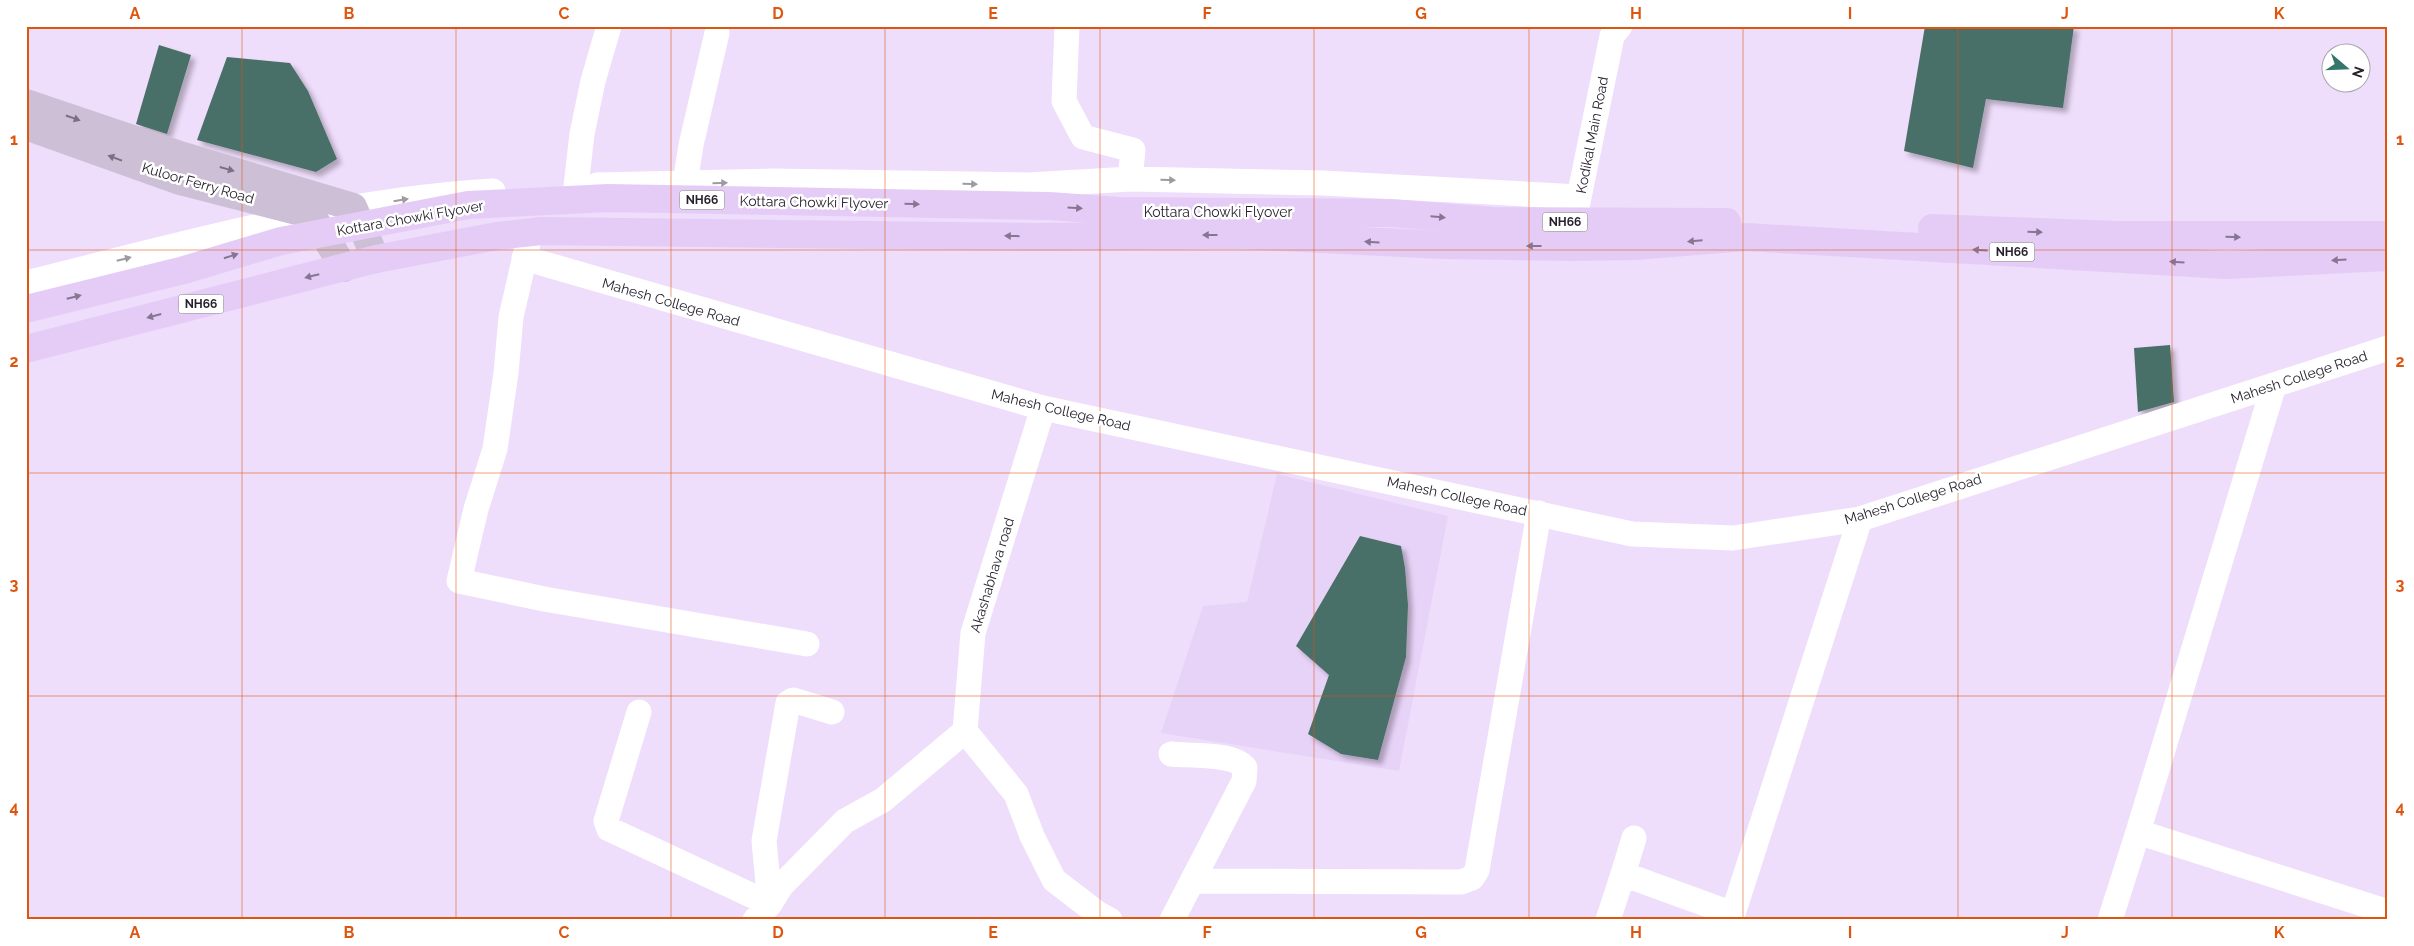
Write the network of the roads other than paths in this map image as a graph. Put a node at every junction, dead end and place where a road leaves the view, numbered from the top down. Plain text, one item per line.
1 (609, 26) edge
2 (1067, 26) edge
3 (1620, 26) edge
4 (717, 33) dead end
5 (26, 103) edge
6 (26, 126) edge
7 (1130, 179) junction
8 (685, 184) junction
9 (576, 186) junction
10 (353, 207) junction
11 (312, 215) junction
12 (1577, 222) junction
13 (2388, 235) edge
14 (527, 245) junction
15 (2388, 258) edge
16 (376, 259) junction
17 (344, 268) junction
18 (26, 283) edge
19 (26, 309) edge
20 (2388, 348) edge
21 (26, 349) edge
22 (2274, 385) junction
23 (1043, 408) junction
24 (1539, 513) junction
25 (1860, 519) junction
26 (807, 644) dead end
27 (639, 712) dead end
28 (832, 712) dead end
29 (965, 732) junction
30 (1171, 754) dead end
31 (2138, 832) junction
32 (1634, 838) dead end
33 (1623, 874) junction
34 (1192, 881) junction
35 (762, 912) edge
36 (2388, 912) edge
37 (1732, 917) edge
38 (1110, 920) edge
39 (1172, 920) edge
40 (1608, 920) edge
41 (2110, 920) edge

1 - 9 street
2 - 7 street
3 - 12 street, Kodikal Main Road
4 - 8 street
5 -> 10 main road, Kuloor Ferry Road
11 -> 6 main road, Kuloor Ferry Road
8 -> 7 street
7 -> 12 street
8 - 9 street
10 -> 9 street
10 - 11 street
10 - 16 main road
11 - 17 main road
18 -> 11 street
12 -> 13 highway, NH66
12 -> 14 highway, NH66
15 -> 12 highway, NH66
19 -> 12 highway, Kottara Chowki Flyover / NH66
14 - 16 highway, NH66
14 - 23 street, Mahesh College Road
14 - 26 street
16 - 17 highway, NH66
17 -> 21 highway, NH66
20 - 22 street, Mahesh College Road
22 - 25 street, Mahesh College Road
22 - 31 street
23 - 24 street, Mahesh College Road
23 - 29 street, Akashabhava road
24 - 25 street, Mahesh College Road
24 - 34 street
25 - 37 street
27 - 35 street
28 - 35 street
29 - 35 street
29 - 38 street
30 - 34 street
31 - 36 street
31 - 41 street
32 - 33 street
33 - 37 street
33 - 40 street
34 - 39 street

